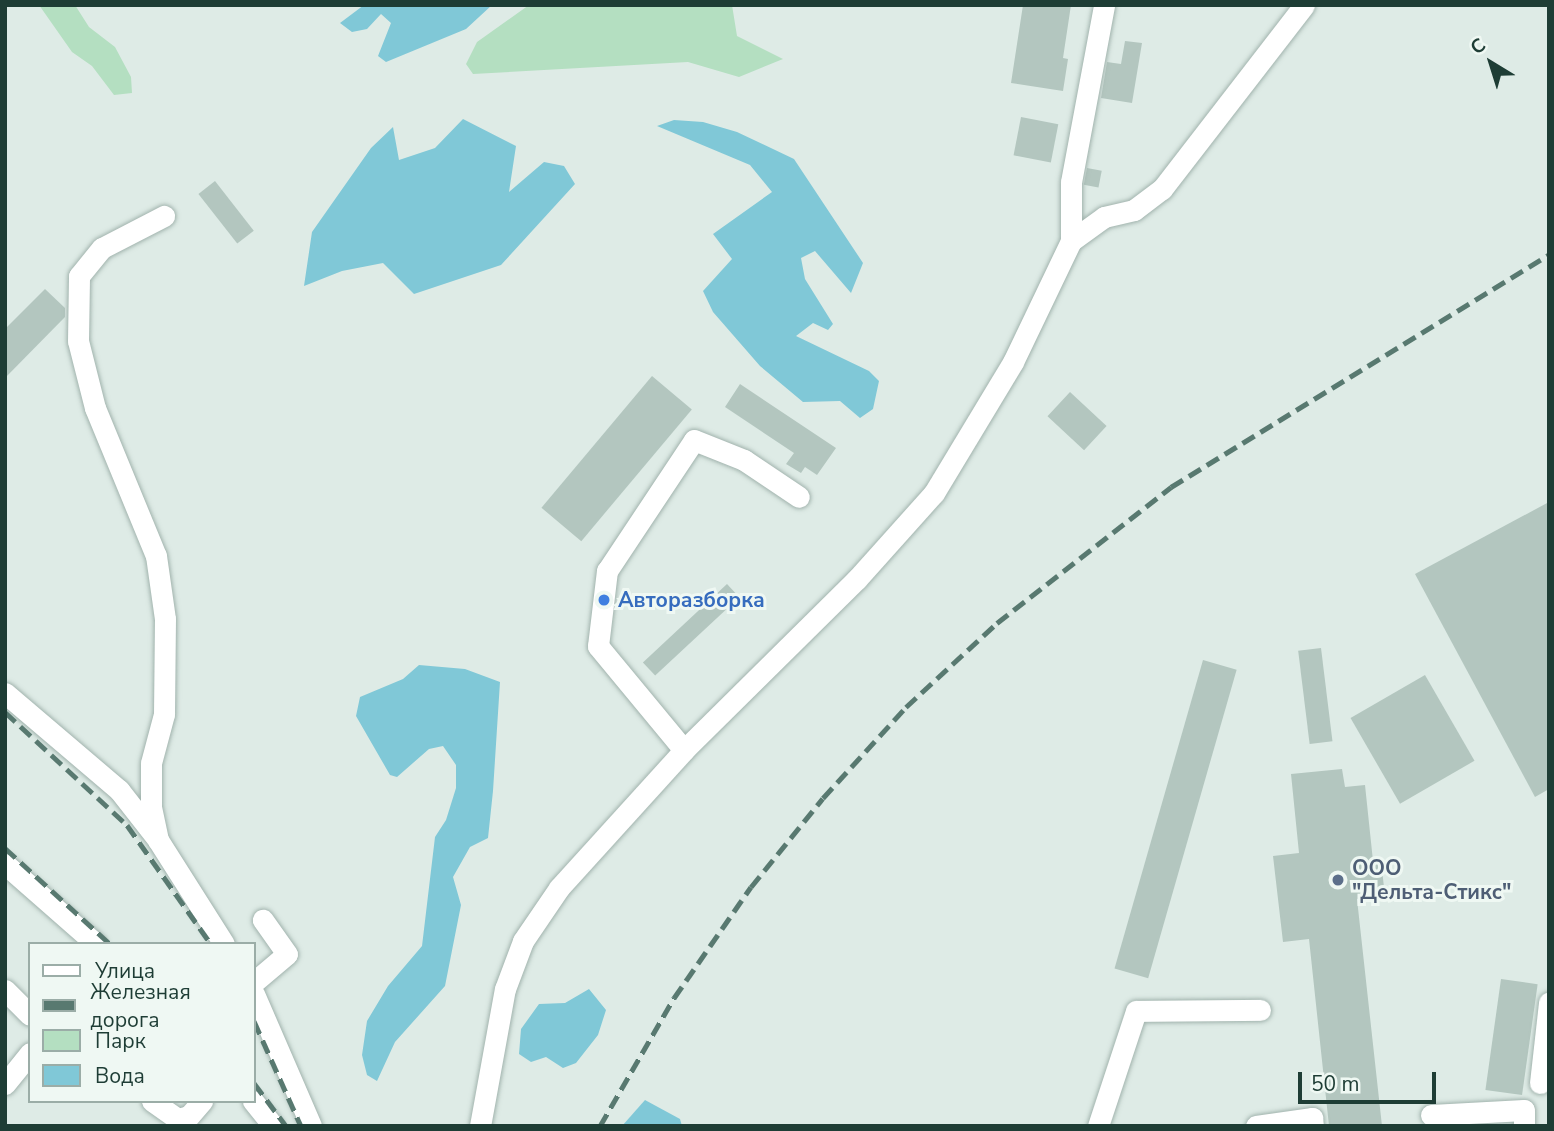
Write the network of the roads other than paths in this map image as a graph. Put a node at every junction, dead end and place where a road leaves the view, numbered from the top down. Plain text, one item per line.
1 (1104, 5) edge
2 (1304, 5) edge
3 (164, 216) dead end
4 (1071, 241) junction
5 (799, 497) dead end
6 (5, 693) edge
7 (684, 750) junction
8 (158, 840) junction
9 (5, 864) edge
10 (263, 920) dead end
11 (94, 942) edge
12 (223, 942) edge
13 (256, 980) edge
14 (5, 990) edge
15 (256, 999) edge
16 (1549, 1003) edge
17 (1260, 1010) dead end
18 (28, 1013) edge
19 (28, 1055) edge
20 (1544, 1083) edge
21 (5, 1084) edge
22 (155, 1103) edge
23 (200, 1103) edge
24 (255, 1103) edge
25 (1432, 1115) dead end
26 (1524, 1118) edge
27 (273, 1126) edge
28 (311, 1126) edge
29 (480, 1126) edge
30 (1098, 1126) edge
31 (1256, 1126) edge
32 (1313, 1126) edge

1 - 4 street
2 - 4 street
3 - 8 street
4 - 7 street
5 - 7 street
6 - 8 street
7 - 29 street
8 - 12 street
9 - 11 street
10 - 13 street
14 - 18 street
15 - 28 street
16 - 20 street
17 - 30 street
19 - 21 street
20 - 26 street
22 - 23 street
24 - 27 street
25 - 26 street
31 - 32 street

